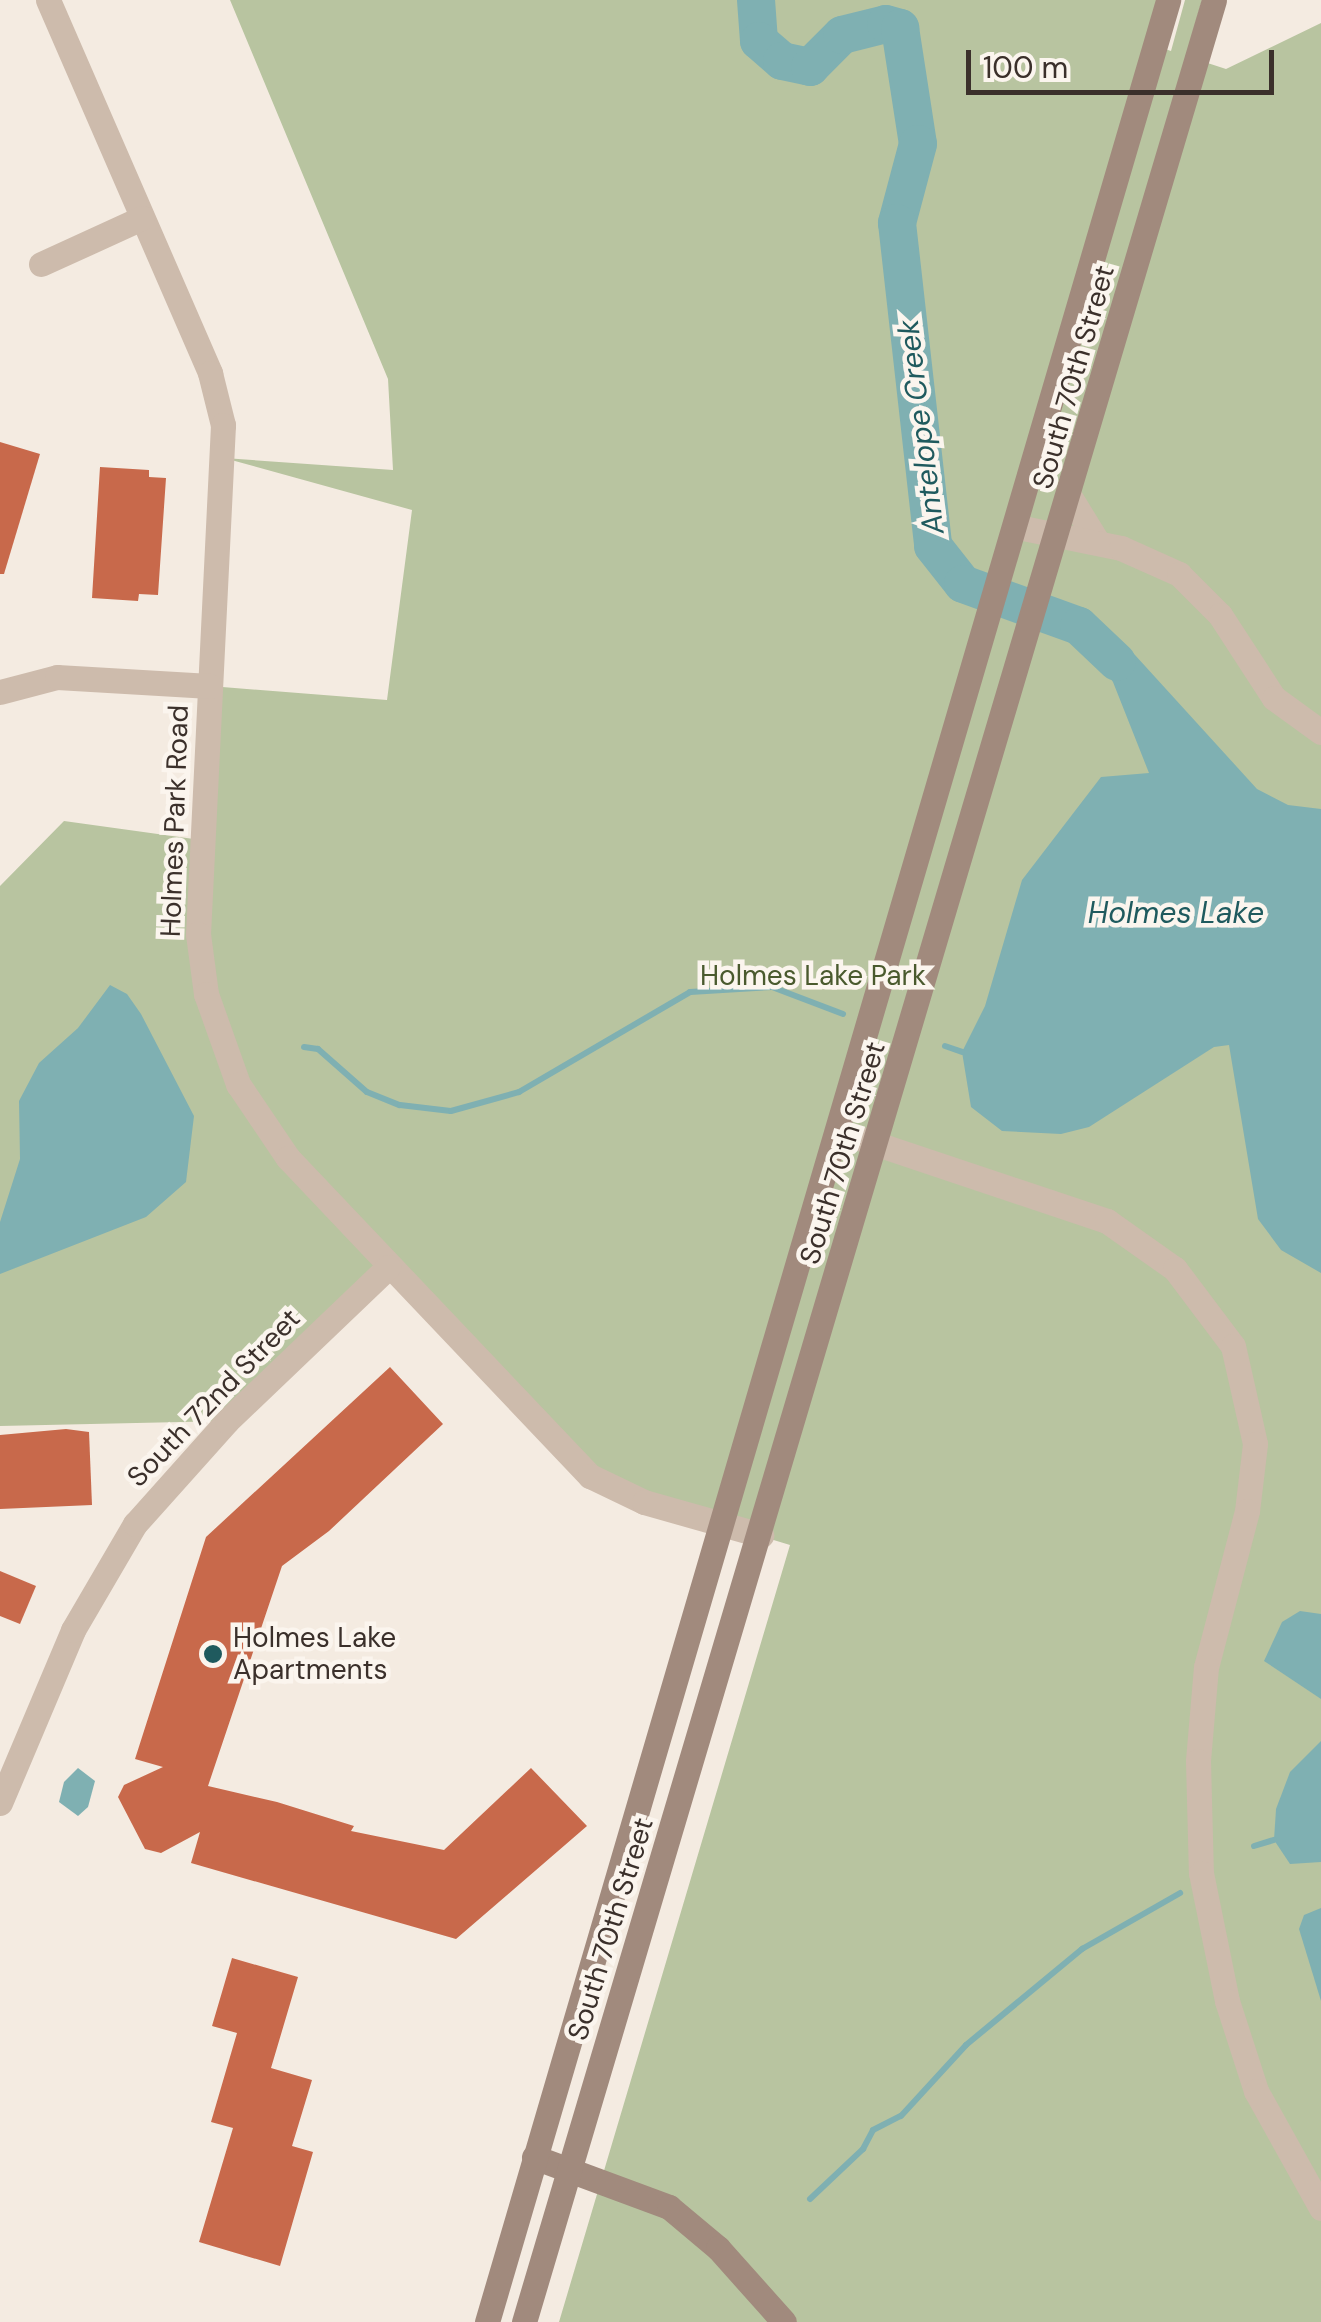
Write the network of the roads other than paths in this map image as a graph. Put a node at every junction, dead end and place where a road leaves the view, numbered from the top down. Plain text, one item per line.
1 (48, 0) edge
2 (1168, 0) edge
3 (1214, 0) edge
4 (142, 218) junction
5 (41, 264) dead end
6 (1070, 498) junction
7 (1018, 527) junction
8 (1058, 539) junction
9 (1097, 541) junction
10 (210, 686) junction
11 (0, 692) edge
12 (1321, 732) edge
13 (838, 1131) junction
14 (878, 1143) junction
15 (388, 1267) junction
16 (722, 1524) junction
17 (761, 1535) junction
18 (0, 1803) edge
19 (534, 2156) junction
20 (571, 2167) junction
21 (1321, 2208) edge
22 (487, 2322) edge
23 (524, 2322) edge
24 (784, 2322) edge

1 - 4 street, Holmes Park Road
2 - 7 main road, South 70th Street
3 - 6 main road, South 70th Street
4 - 5 street
4 - 10 street, Holmes Park Road
6 - 8 main road, South 70th Street
6 - 9 street
7 - 8 street
7 - 13 main road, South 70th Street
8 - 9 street
8 - 14 main road, South 70th Street
9 - 12 street
10 - 11 street
10 - 15 street, Holmes Park Road
13 - 14 street
13 - 16 main road, South 70th Street
14 - 17 main road, South 70th Street
14 - 21 street
15 - 16 street, Holmes Park Road
15 - 18 street, South 72nd Street
16 - 17 street, Holmes Park Road
16 - 19 main road, South 70th Street
17 - 20 main road, South 70th Street
19 - 20 main road
19 - 22 main road, South 70th Street
20 - 23 main road, South 70th Street
20 - 24 main road

